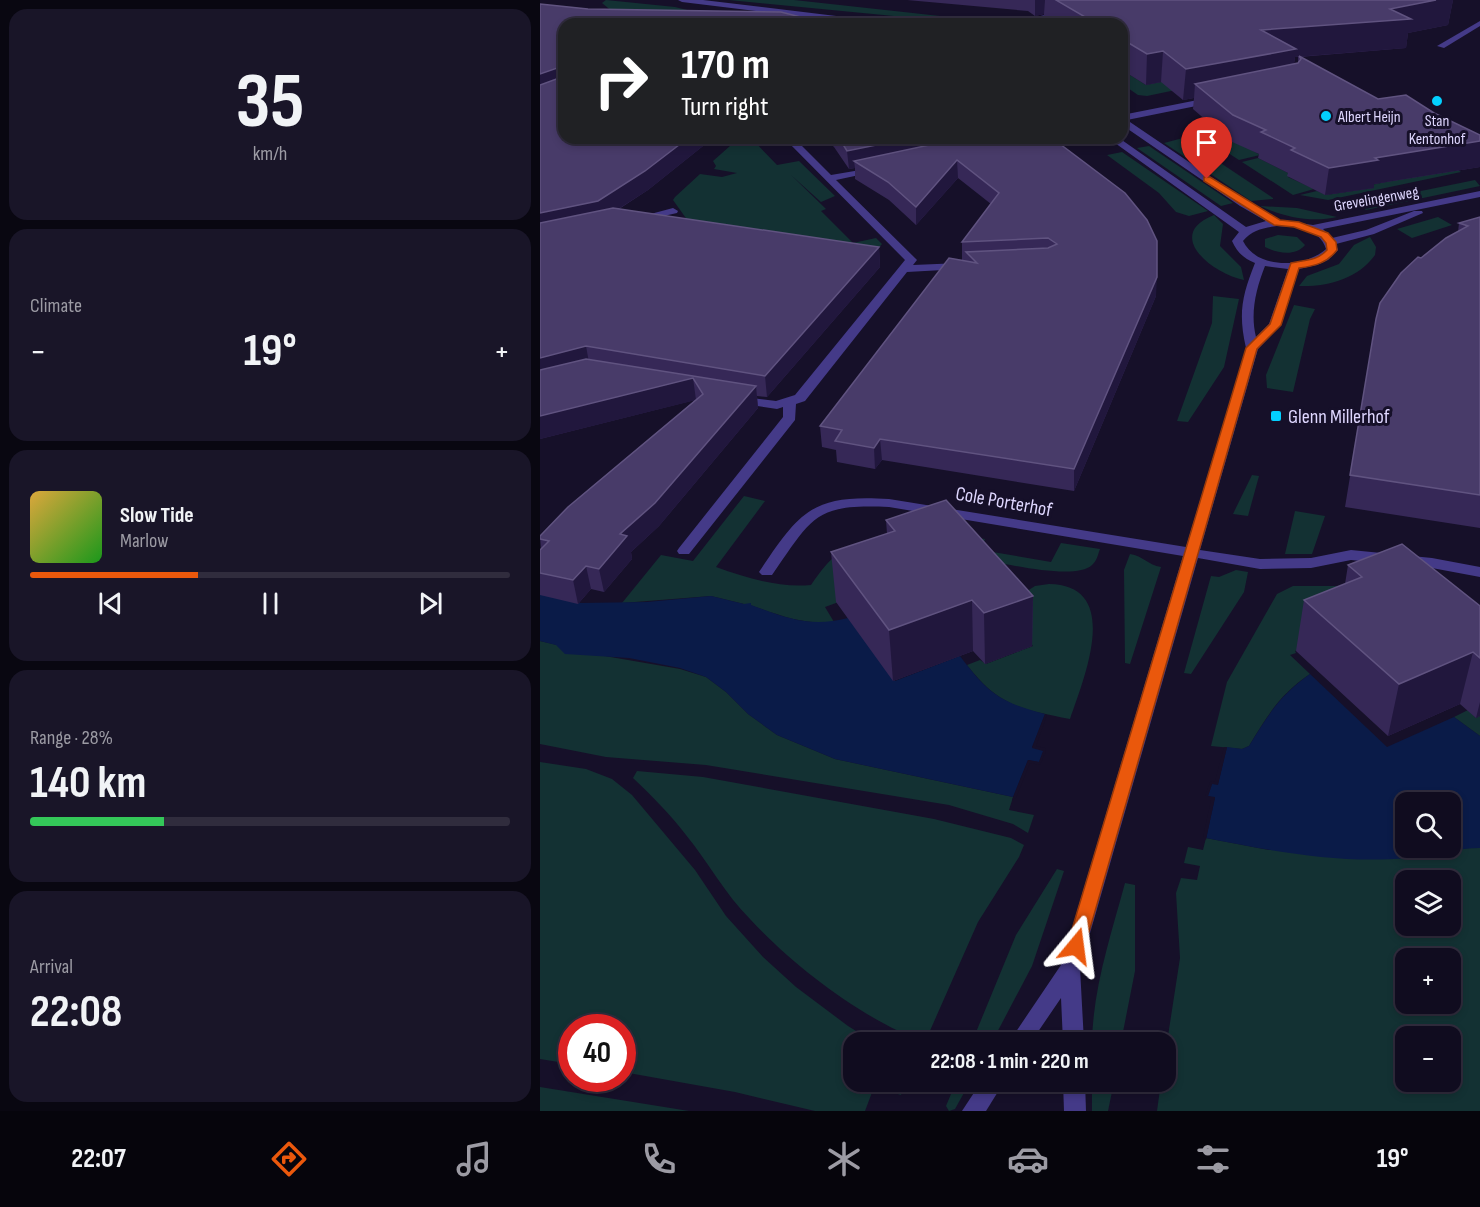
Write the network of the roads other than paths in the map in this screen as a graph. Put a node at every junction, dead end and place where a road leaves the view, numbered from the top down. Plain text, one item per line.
1 (682, 0) edge
2 (1069, 12) dead end
3 (848, 18) joint
4 (888, 18) edge
5 (1039, 18) edge
6 (1480, 23) edge
7 (1441, 46) dead end
8 (1227, 98) edge
9 (1128, 119) edge
10 (1128, 124) edge
11 (795, 144) edge
12 (1121, 144) edge
13 (884, 167) edge
14 (830, 178) junction
15 (1480, 194) edge
16 (1446, 202) junction
17 (673, 211) dead end
18 (629, 220) edge
19 (1277, 223) junction
20 (1312, 229) junction
21 (1244, 231) junction
22 (1331, 242) junction
23 (1261, 261) junction
24 (1295, 265) junction
25 (977, 266) edge
26 (904, 269) junction
27 (1252, 348) junction
28 (730, 398) edge
29 (789, 403) junction
30 (684, 551) dead end
31 (1192, 554) junction
32 (767, 572) dead end
33 (1480, 572) edge
34 (1070, 968) junction
35 (1026, 1032) edge
36 (1072, 1032) edge
37 (986, 1092) edge
38 (1074, 1092) edge
39 (972, 1111) edge
40 (1075, 1111) edge

1 - 3 street
2 - 5 street
3 - 4 street
6 - 7 street
8 - 9 street
10 - 19 street
11 - 14 street
12 - 21 street
13 - 14 street
14 - 26 street
15 - 16 street, Grevelingenweg
16 - 20 street, Grevelingenweg
16 - 22 street, Grevelingenweg
17 - 18 street
19 - 20 street
19 - 21 street
20 - 22 street
21 - 23 street
22 - 24 street
23 - 24 street
23 - 27 street
24 - 27 street
25 - 26 street
26 - 29 street
27 - 31 street
28 - 29 street
29 - 30 street
31 - 32 street, Cole Porterhof
31 - 33 street
31 - 34 street
34 - 35 street
34 - 36 street
37 - 39 street
38 - 40 street

